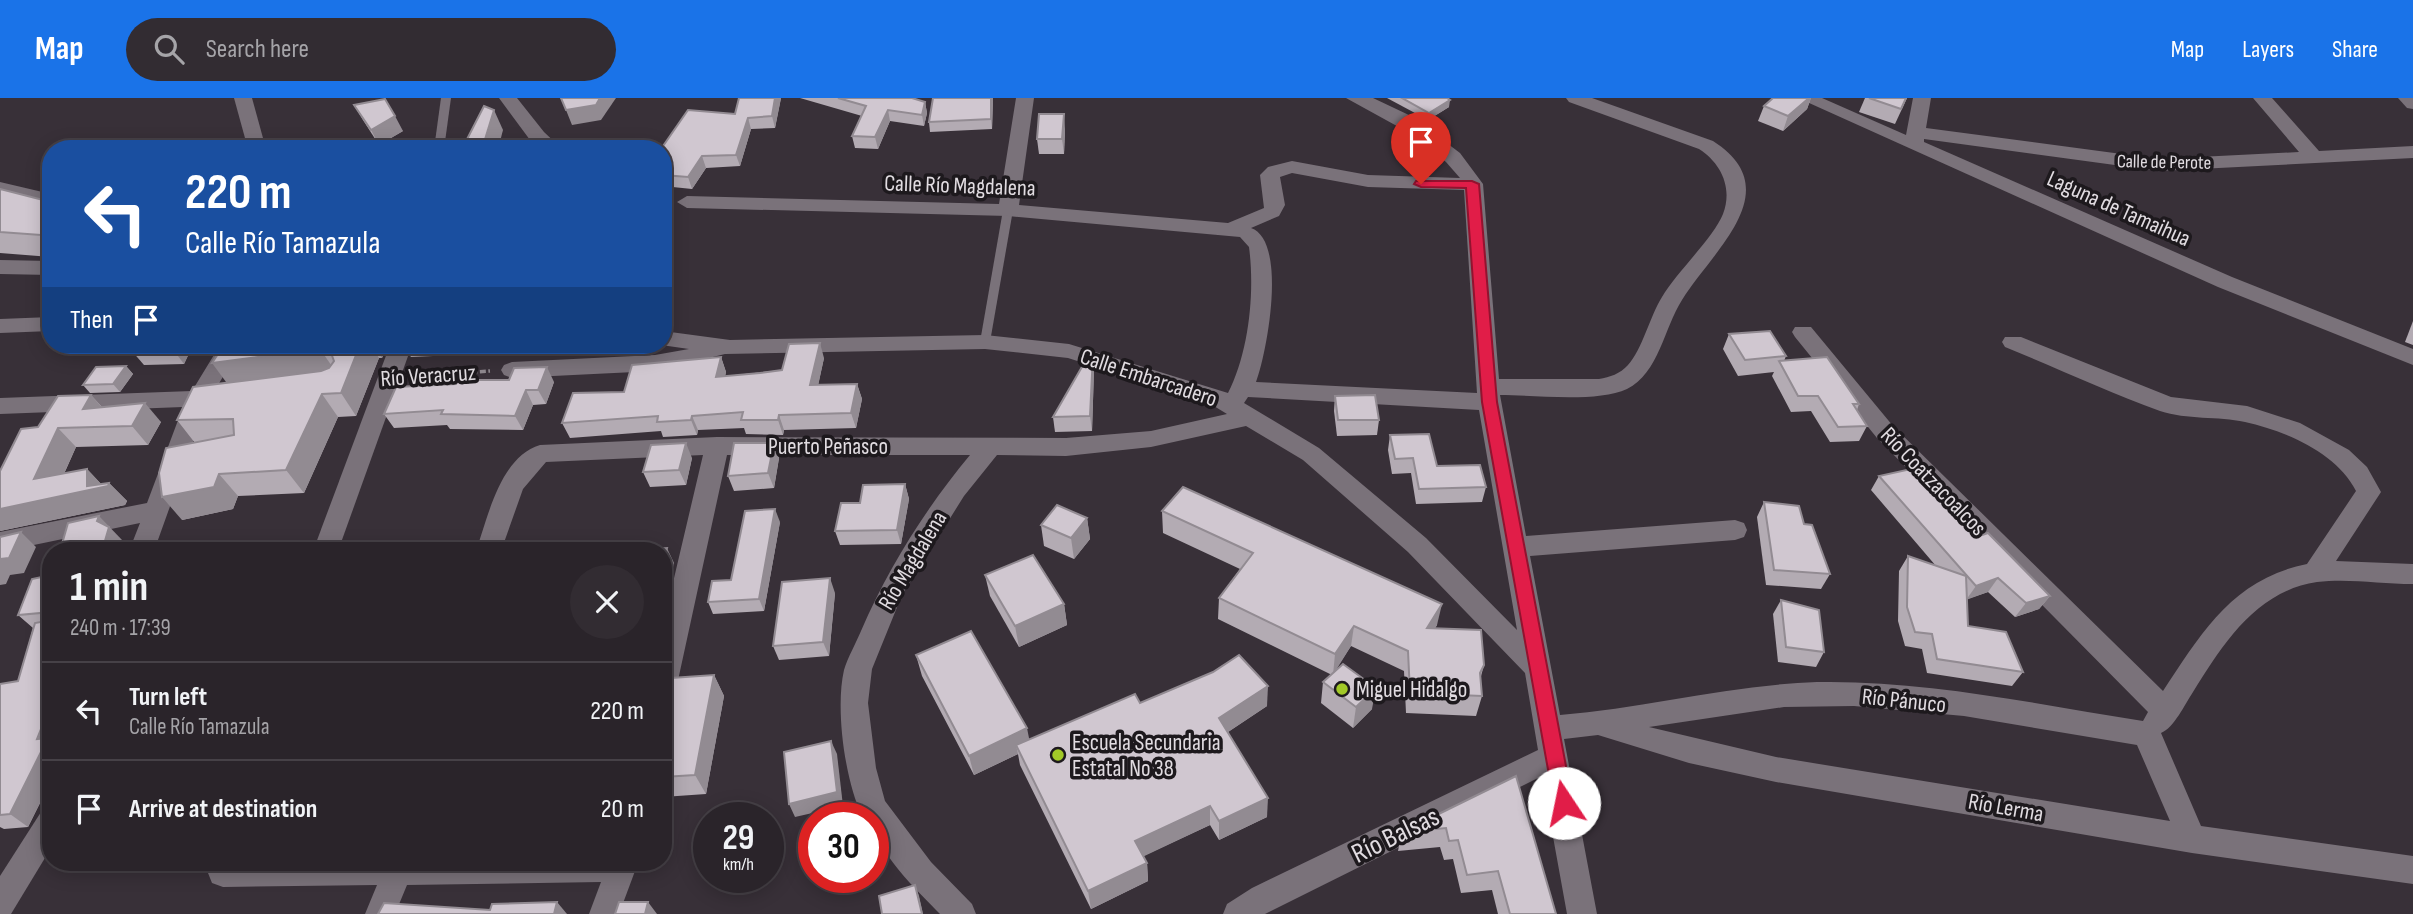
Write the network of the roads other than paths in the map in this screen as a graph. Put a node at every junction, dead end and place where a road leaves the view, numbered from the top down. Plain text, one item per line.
1 (243, 98) edge
2 (446, 98) edge
3 (508, 98) edge
4 (1025, 98) edge
5 (1356, 98) edge
6 (1575, 98) edge
7 (1807, 98) edge
8 (1922, 98) edge
9 (2262, 98) edge
10 (2407, 98) edge
11 (2413, 104) edge
12 (1915, 138) junction
13 (255, 140) edge
14 (440, 140) edge
15 (542, 140) edge
16 (2413, 152) edge
17 (2312, 155) junction
18 (1472, 184) junction
19 (0, 188) edge
20 (42, 198) edge
21 (687, 202) dead end
22 (1008, 210) junction
23 (1230, 229) junction
24 (0, 267) edge
25 (42, 268) edge
26 (42, 324) edge
27 (0, 326) edge
28 (1803, 332) dead end
29 (672, 339) edge
30 (985, 342) junction
31 (2013, 342) dead end
32 (730, 347) junction
33 (226, 354) edge
34 (397, 354) edge
35 (2413, 357) edge
36 (512, 370) edge
37 (1489, 394) junction
38 (239, 396) edge
39 (197, 401) junction
40 (1242, 403) junction
41 (0, 407) edge
42 (717, 446) junction
43 (990, 448) junction
44 (158, 510) junction
45 (1735, 530) dead end
46 (0, 542) edge
47 (146, 542) edge
48 (328, 542) edge
49 (492, 542) edge
50 (1515, 547) junction
51 (2315, 572) junction
52 (2413, 574) edge
53 (672, 645) edge
54 (1536, 667) junction
55 (2165, 711) junction
56 (1604, 725) junction
57 (2147, 734) junction
58 (1551, 742) junction
59 (2192, 839) junction
60 (42, 841) edge
61 (2413, 870) edge
62 (274, 871) edge
63 (398, 871) edge
64 (621, 871) edge
65 (223, 873) dead end
66 (0, 904) edge
67 (380, 914) edge
68 (604, 914) edge
69 (961, 914) edge
70 (1238, 914) edge
71 (1582, 914) edge

1 - 13 street
2 - 14 lane
3 - 15 street
4 - 22 street
5 - 18 street
6 - 37 street
7 - 12 street, Laguna de Tamaihua
8 - 12 street
9 - 17 street
10 - 11 street
12 - 17 street, Calle de Perote
12 - 35 street, Laguna de Tamaihua
16 - 17 street, Calle de Perote
18 - 23 street
18 - 37 street
19 - 20 street
21 - 22 street, Calle Río Magdalena
22 - 23 street, Calle Río Magdalena
22 - 30 lane
23 - 40 street
24 - 25 street
26 - 27 street
28 - 55 street, Río Coatzacoalcos
29 - 32 street, Calle Embarcadero
30 - 32 street, Calle Embarcadero
30 - 40 street, Calle Embarcadero
31 - 51 street
32 - 36 street
33 - 39 street
34 - 48 street
37 - 40 street
37 - 50 street
38 - 39 street
39 - 41 street
39 - 44 street
40 - 43 street
40 - 54 street, Calle Embarcadero
42 - 43 street, Puerto Peñasco
42 - 49 street, Puerto Peñasco
42 - 53 street
43 - 69 street, Río Magdalena
44 - 46 street
44 - 47 street
45 - 50 street
50 - 54 street
51 - 52 street
51 - 55 street
54 - 58 street
55 - 57 street
56 - 57 street, Río Pánuco
56 - 58 street, Río Pánuco
56 - 59 street, Río Lerma
57 - 59 street
58 - 70 street, Río Balsas
58 - 71 street
59 - 61 street, Río Lerma
60 - 66 street
62 - 65 street
63 - 67 street
64 - 68 street

